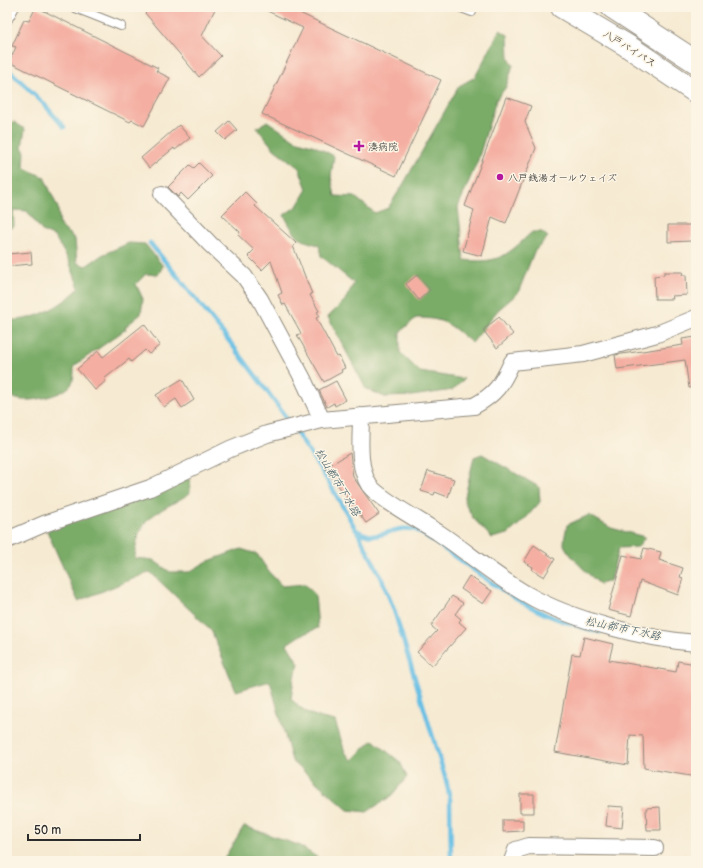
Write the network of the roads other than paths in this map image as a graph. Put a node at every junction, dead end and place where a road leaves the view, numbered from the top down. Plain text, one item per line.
1 (15, 7) edge
2 (74, 7) edge
3 (459, 7) edge
4 (562, 7) edge
5 (612, 7) edge
6 (472, 12) dead end
7 (7, 21) edge
8 (121, 26) dead end
9 (696, 62) edge
10 (696, 92) edge
11 (162, 194) dead end
12 (696, 318) edge
13 (361, 416) junction
14 (322, 420) junction
15 (7, 540) edge
16 (696, 643) edge
17 (655, 848) dead end
18 (512, 861) edge

1 - 7 lane
2 - 8 lane
3 - 6 lane
4 - 10 highway, 八戸バイパス
5 - 9 highway
11 - 14 street
12 - 13 street
13 - 14 street
13 - 16 street
14 - 15 street
17 - 18 street

